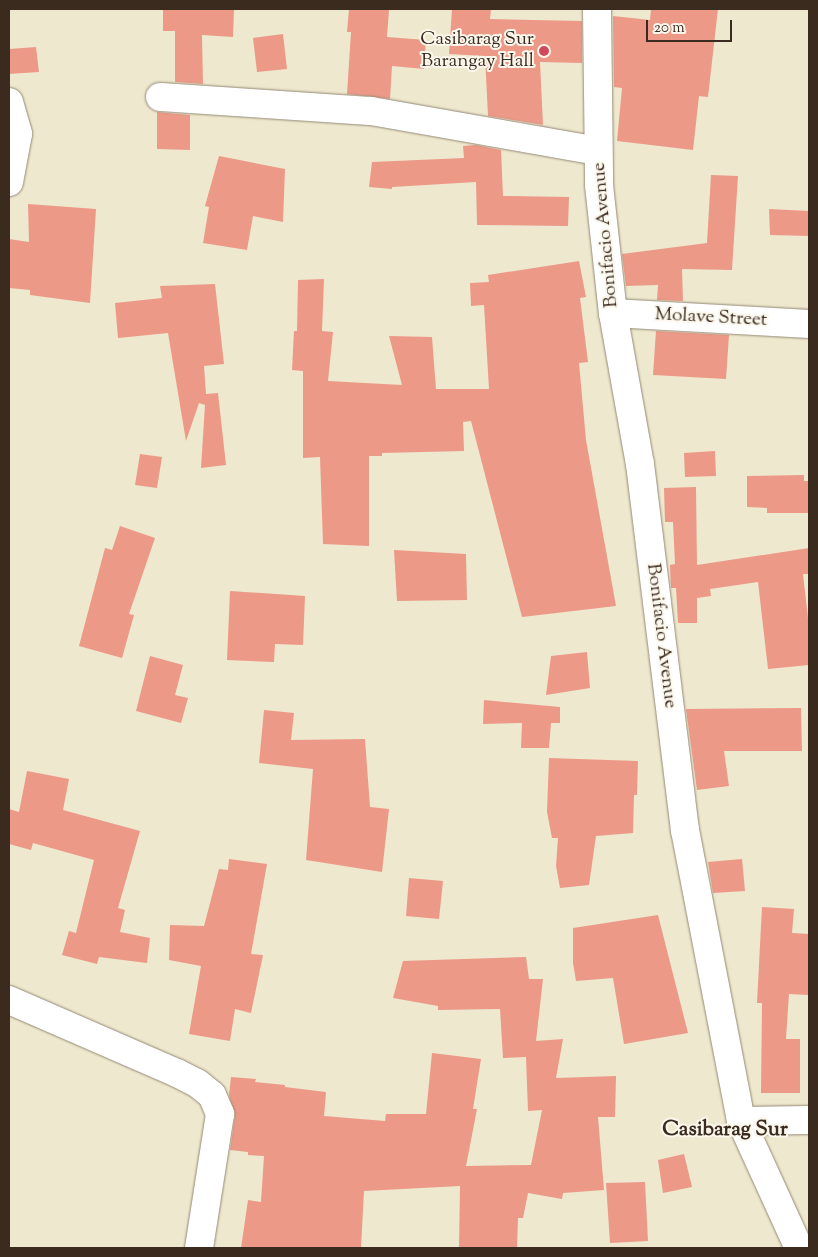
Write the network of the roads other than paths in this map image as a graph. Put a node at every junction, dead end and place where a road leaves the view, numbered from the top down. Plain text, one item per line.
1 (597, 9) edge
2 (160, 97) dead end
3 (9, 102) edge
4 (598, 151) junction
5 (9, 182) edge
6 (613, 313) junction
7 (809, 324) edge
8 (9, 1000) edge
9 (809, 1120) edge
10 (741, 1121) junction
11 (199, 1248) edge
12 (799, 1248) edge

1 - 4 street, Bonifacio Avenue
2 - 4 street
3 - 5 street
4 - 6 street, Bonifacio Avenue
6 - 7 street, Molave Street
6 - 10 street, Bonifacio Avenue
8 - 11 street
9 - 10 street
10 - 12 street, Bonifacio Avenue

